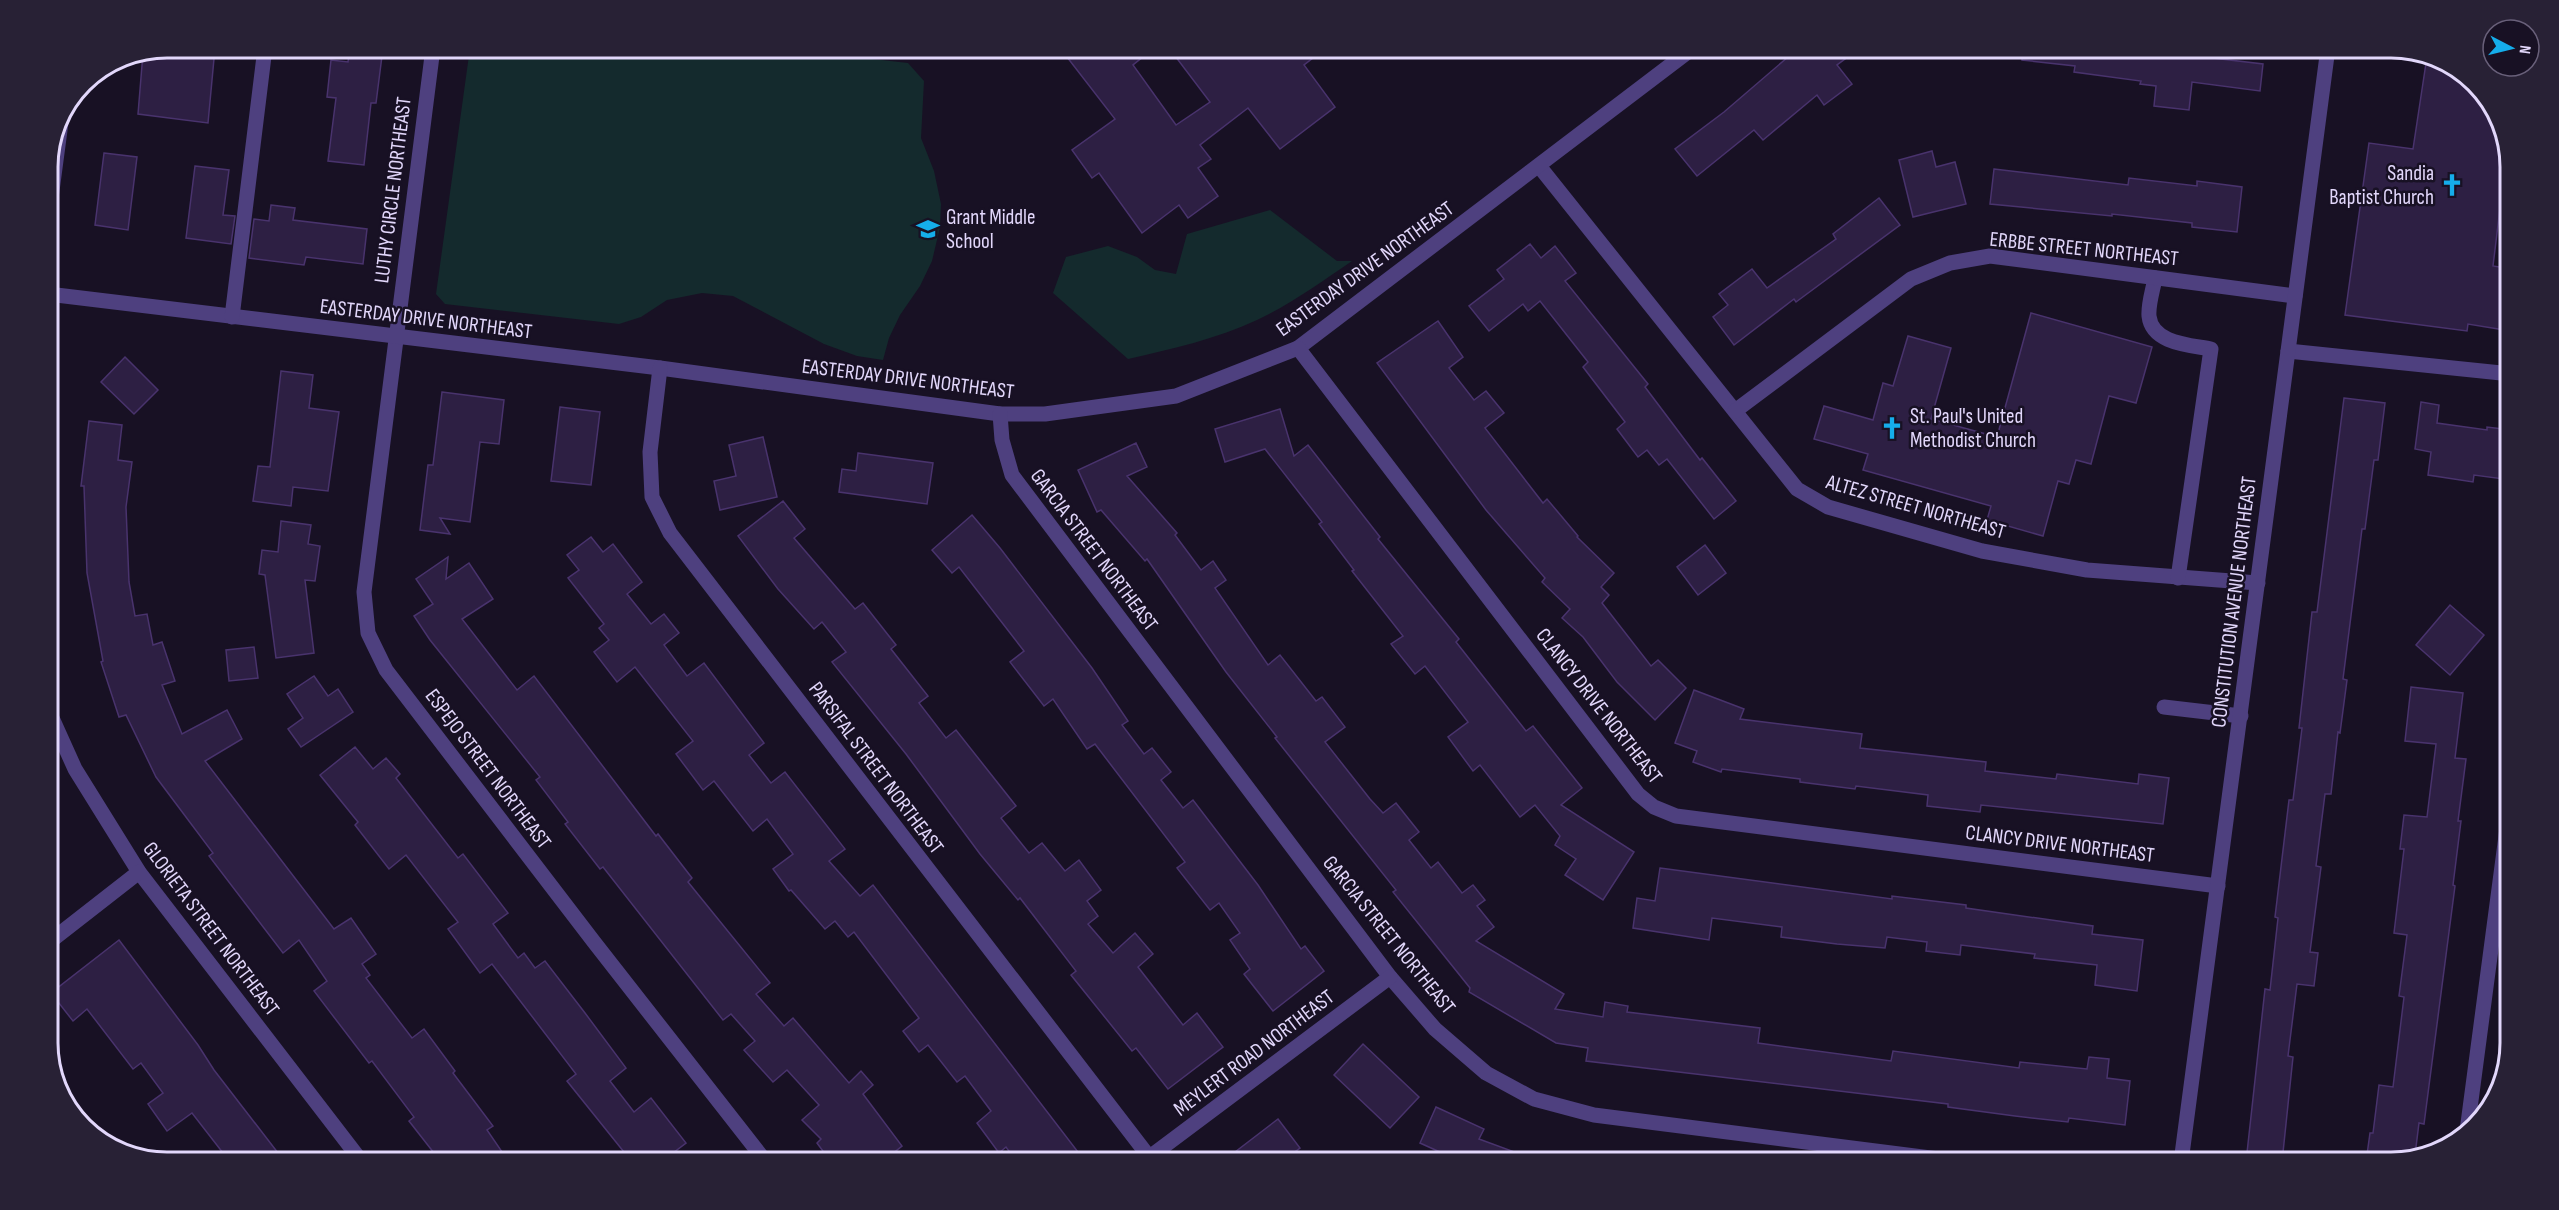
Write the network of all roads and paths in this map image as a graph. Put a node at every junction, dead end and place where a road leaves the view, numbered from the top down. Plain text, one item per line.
1 (1680, 58) edge
2 (2327, 58) edge
3 (264, 59) edge
4 (432, 59) edge
5 (1539, 166) junction
6 (2155, 278) junction
7 (59, 295) edge
8 (2295, 296) junction
9 (232, 317) junction
10 (395, 337) junction
11 (1298, 348) junction
12 (2288, 351) junction
13 (660, 368) junction
14 (2500, 373) edge
15 (1735, 411) junction
16 (1000, 414) junction
17 (2178, 578) junction
18 (2258, 583) junction
19 (2164, 707) dead end
20 (2241, 716) junction
21 (59, 733) edge
22 (139, 872) junction
23 (2500, 881) edge
24 (2218, 886) junction
25 (59, 934) edge
26 (1390, 977) junction
27 (2469, 1118) edge
28 (354, 1152) edge
29 (758, 1152) edge
30 (1141, 1152) edge
31 (1160, 1152) edge
32 (1884, 1152) edge
33 (2182, 1152) edge

1 - 5 street, EASTERDAY DRIVE NORTHEAST
2 - 8 street, CONSTITUTION AVENUE NORTHEAST
3 - 9 street
4 - 10 street, LUTHY CIRCLE NORTHEAST
5 - 11 street, EASTERDAY DRIVE NORTHEAST
5 - 15 street, ALTEZ STREET NORTHEAST
6 - 8 street, ERBBE STREET NORTHEAST
6 - 15 street, ERBBE STREET NORTHEAST
6 - 17 street
7 - 9 street, EASTERDAY DRIVE NORTHEAST
8 - 12 street, CONSTITUTION AVENUE NORTHEAST
9 - 10 street, EASTERDAY DRIVE NORTHEAST
10 - 13 street, EASTERDAY DRIVE NORTHEAST
10 - 29 street, ESPEJO STREET NORTHEAST
11 - 16 street, EASTERDAY DRIVE NORTHEAST
11 - 24 street, CLANCY DRIVE NORTHEAST
12 - 14 street
12 - 18 street, CONSTITUTION AVENUE NORTHEAST
13 - 16 street, EASTERDAY DRIVE NORTHEAST
13 - 30 street, PARSIFAL STREET NORTHEAST
15 - 17 street, ALTEZ STREET NORTHEAST
16 - 26 street, GARCIA STREET NORTHEAST
17 - 18 street, ALTEZ STREET NORTHEAST
18 - 20 street, CONSTITUTION AVENUE NORTHEAST
19 - 20 street
20 - 24 street, CONSTITUTION AVENUE NORTHEAST
21 - 22 street, GLORIETA STREET NORTHEAST
22 - 25 street
22 - 28 street, GLORIETA STREET NORTHEAST
23 - 27 street
24 - 33 street, CONSTITUTION AVENUE NORTHEAST
26 - 31 street, MEYLERT ROAD NORTHEAST
26 - 32 street, GARCIA STREET NORTHEAST

